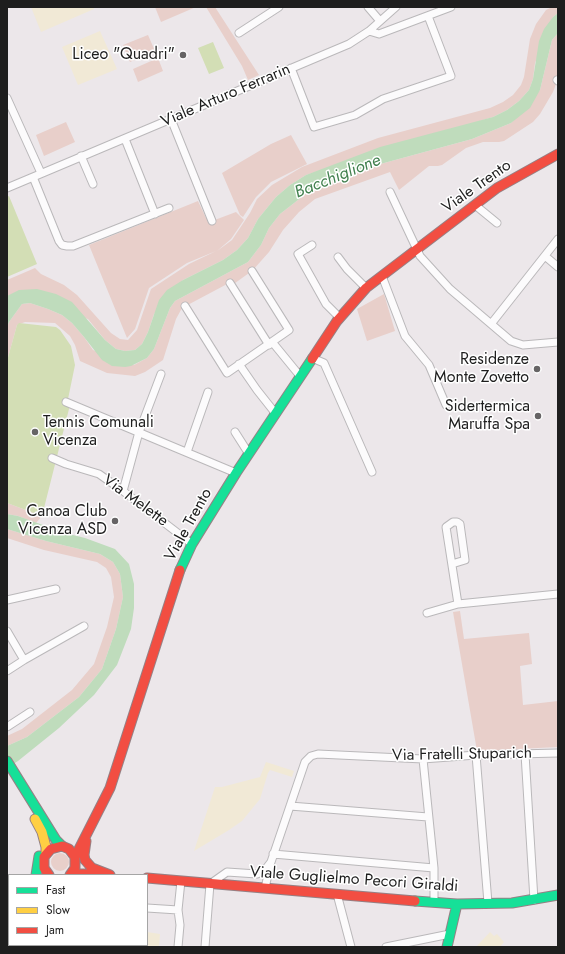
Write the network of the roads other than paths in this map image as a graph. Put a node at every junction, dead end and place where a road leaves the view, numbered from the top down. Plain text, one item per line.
1 (280, 7) edge
2 (368, 7) edge
3 (396, 7) edge
4 (452, 7) edge
5 (428, 16) junction
6 (380, 21) junction
7 (369, 31) junction
8 (239, 33) dead end
9 (291, 68) junction
10 (7, 98) edge
11 (171, 119) junction
12 (125, 138) junction
13 (558, 154) edge
14 (81, 156) junction
15 (41, 173) junction
16 (33, 177) junction
17 (93, 184) dead end
18 (7, 188) edge
19 (390, 192) dead end
20 (475, 205) junction
21 (169, 208) dead end
22 (155, 214) junction
23 (212, 221) dead end
24 (497, 223) dead end
25 (558, 239) edge
26 (312, 245) dead end
27 (416, 250) junction
28 (545, 256) junction
29 (338, 257) dead end
30 (558, 267) edge
31 (252, 271) dead end
32 (382, 276) junction
33 (230, 283) dead end
34 (366, 288) junction
35 (185, 306) dead end
36 (340, 318) junction
37 (491, 324) junction
38 (558, 342) edge
39 (271, 344) junction
40 (312, 358) junction
41 (239, 364) junction
42 (161, 374) dead end
43 (300, 376) junction
44 (208, 392) dead end
45 (66, 402) dead end
46 (446, 406) dead end
47 (276, 414) junction
48 (138, 432) junction
49 (235, 432) dead end
50 (187, 452) junction
51 (249, 454) junction
52 (52, 458) dead end
53 (372, 472) dead end
54 (236, 473) junction
55 (123, 491) junction
56 (192, 544) junction
57 (452, 564) junction
58 (56, 589) dead end
59 (558, 594) edge
60 (7, 600) edge
61 (458, 604) junction
62 (427, 613) dead end
63 (84, 626) dead end
64 (7, 631) edge
65 (24, 660) junction
66 (7, 671) edge
67 (30, 712) dead end
68 (7, 727) edge
69 (558, 753) edge
70 (525, 754) junction
71 (476, 755) junction
72 (423, 760) junction
73 (8, 768) edge
74 (290, 806) junction
75 (30, 810) junction
76 (428, 817) junction
77 (89, 828) junction
78 (63, 846) junction
79 (273, 854) junction
80 (45, 859) junction
81 (76, 859) junction
82 (271, 862) junction
83 (434, 868) junction
84 (90, 873) junction
85 (36, 874) edge
86 (42, 874) edge
87 (48, 874) edge
88 (71, 874) edge
89 (98, 874) edge
90 (107, 874) edge
91 (148, 878) edge
92 (182, 881) junction
93 (210, 884) junction
94 (265, 888) junction
95 (337, 894) junction
96 (558, 895) edge
97 (534, 900) junction
98 (434, 901) junction
99 (488, 903) junction
100 (457, 904) junction
101 (148, 908) edge
102 (178, 910) junction
103 (450, 934) junction
104 (178, 947) edge
105 (205, 947) edge
106 (351, 947) edge
107 (386, 947) edge
108 (447, 947) edge

1 - 8 street
2 - 6 street
3 - 6 street, Viale Arturo Ferrarin
4 - 5 street
5 - 7 street
5 - 9 street
6 - 7 street, Viale Arturo Ferrarin
7 - 9 street, Viale Arturo Ferrarin
9 - 11 street, Viale Arturo Ferrarin
10 - 15 street
11 - 12 street, Viale Arturo Ferrarin
11 - 23 street
12 - 14 street, Viale Arturo Ferrarin
12 - 22 street
13 - 20 main road, Viale Trento
14 - 15 street, Viale Arturo Ferrarin
14 - 17 street
15 - 16 street, Viale Arturo Ferrarin
16 - 18 street, Viale Arturo Ferrarin
16 - 22 street
19 - 27 street
20 - 24 street
20 - 27 main road, Viale Trento
21 - 22 street
25 - 28 street
26 - 36 street
27 - 32 main road, Viale Trento
27 - 37 street
28 - 30 street
28 - 37 street
29 - 34 street
31 - 39 street
32 - 34 main road, Viale Trento
32 - 46 street
33 - 39 street
34 - 36 main road, Viale Trento
35 - 41 street
36 - 40 main road, Viale Trento
37 - 38 street
39 - 41 street
39 - 43 street
40 - 43 main road, Viale Trento
40 - 53 street
41 - 47 street
42 - 48 street
43 - 47 main road, Viale Trento
44 - 50 street
45 - 48 street
47 - 51 main road, Viale Trento
48 - 50 street
48 - 55 street
49 - 51 street
50 - 54 street
51 - 54 main road, Viale Trento
52 - 55 street, Via Melette
54 - 56 main road, Viale Trento
55 - 56 street, Via Melette
56 - 77 main road, Viale Trento
57 - 57 street
57 - 61 street
58 - 60 street
59 - 61 street
61 - 62 street
63 - 65 street
64 - 65 street
65 - 66 street
67 - 68 street
69 - 70 street, Via Fratelli Stuparich
70 - 71 street, Via Fratelli Stuparich
70 - 97 street
71 - 72 street, Via Fratelli Stuparich
71 - 99 street
72 - 74 street, Via Fratelli Stuparich
72 - 76 street
73 - 75 main road
73 - 78 main road
74 - 76 street
74 - 79 street, Via Fratelli Stuparich
75 - 80 main road
75 - 85 main road
76 - 83 street
77 - 78 main road, Viale Trento
77 - 81 main road, Viale Trento
77 - 90 main road
78 - 80 main road, Viale Trento
78 - 81 main road
79 - 82 street, Via Fratelli Stuparich
79 - 83 street
80 - 86 main road
80 - 87 main road
81 - 84 main road
81 - 88 main road, Viale Trento
82 - 93 street
82 - 94 street, Via Fratelli Stuparich
83 - 98 street
84 - 88 main road
84 - 89 main road
91 - 92 main road, Viale Guglielmo Pecori Giraldi
92 - 93 main road, Viale Guglielmo Pecori Giraldi
92 - 102 street
93 - 94 main road, Viale Guglielmo Pecori Giraldi
93 - 105 street
94 - 95 main road, Viale Guglielmo Pecori Giraldi
95 - 98 main road, Viale Guglielmo Pecori Giraldi
95 - 106 street
96 - 97 main road, Viale Guglielmo Pecori Giraldi
97 - 99 main road, Viale Guglielmo Pecori Giraldi
98 - 100 main road, Viale Guglielmo Pecori Giraldi
99 - 100 main road, Viale Guglielmo Pecori Giraldi
100 - 103 main road
101 - 102 street
102 - 104 street
103 - 107 street
103 - 108 main road

